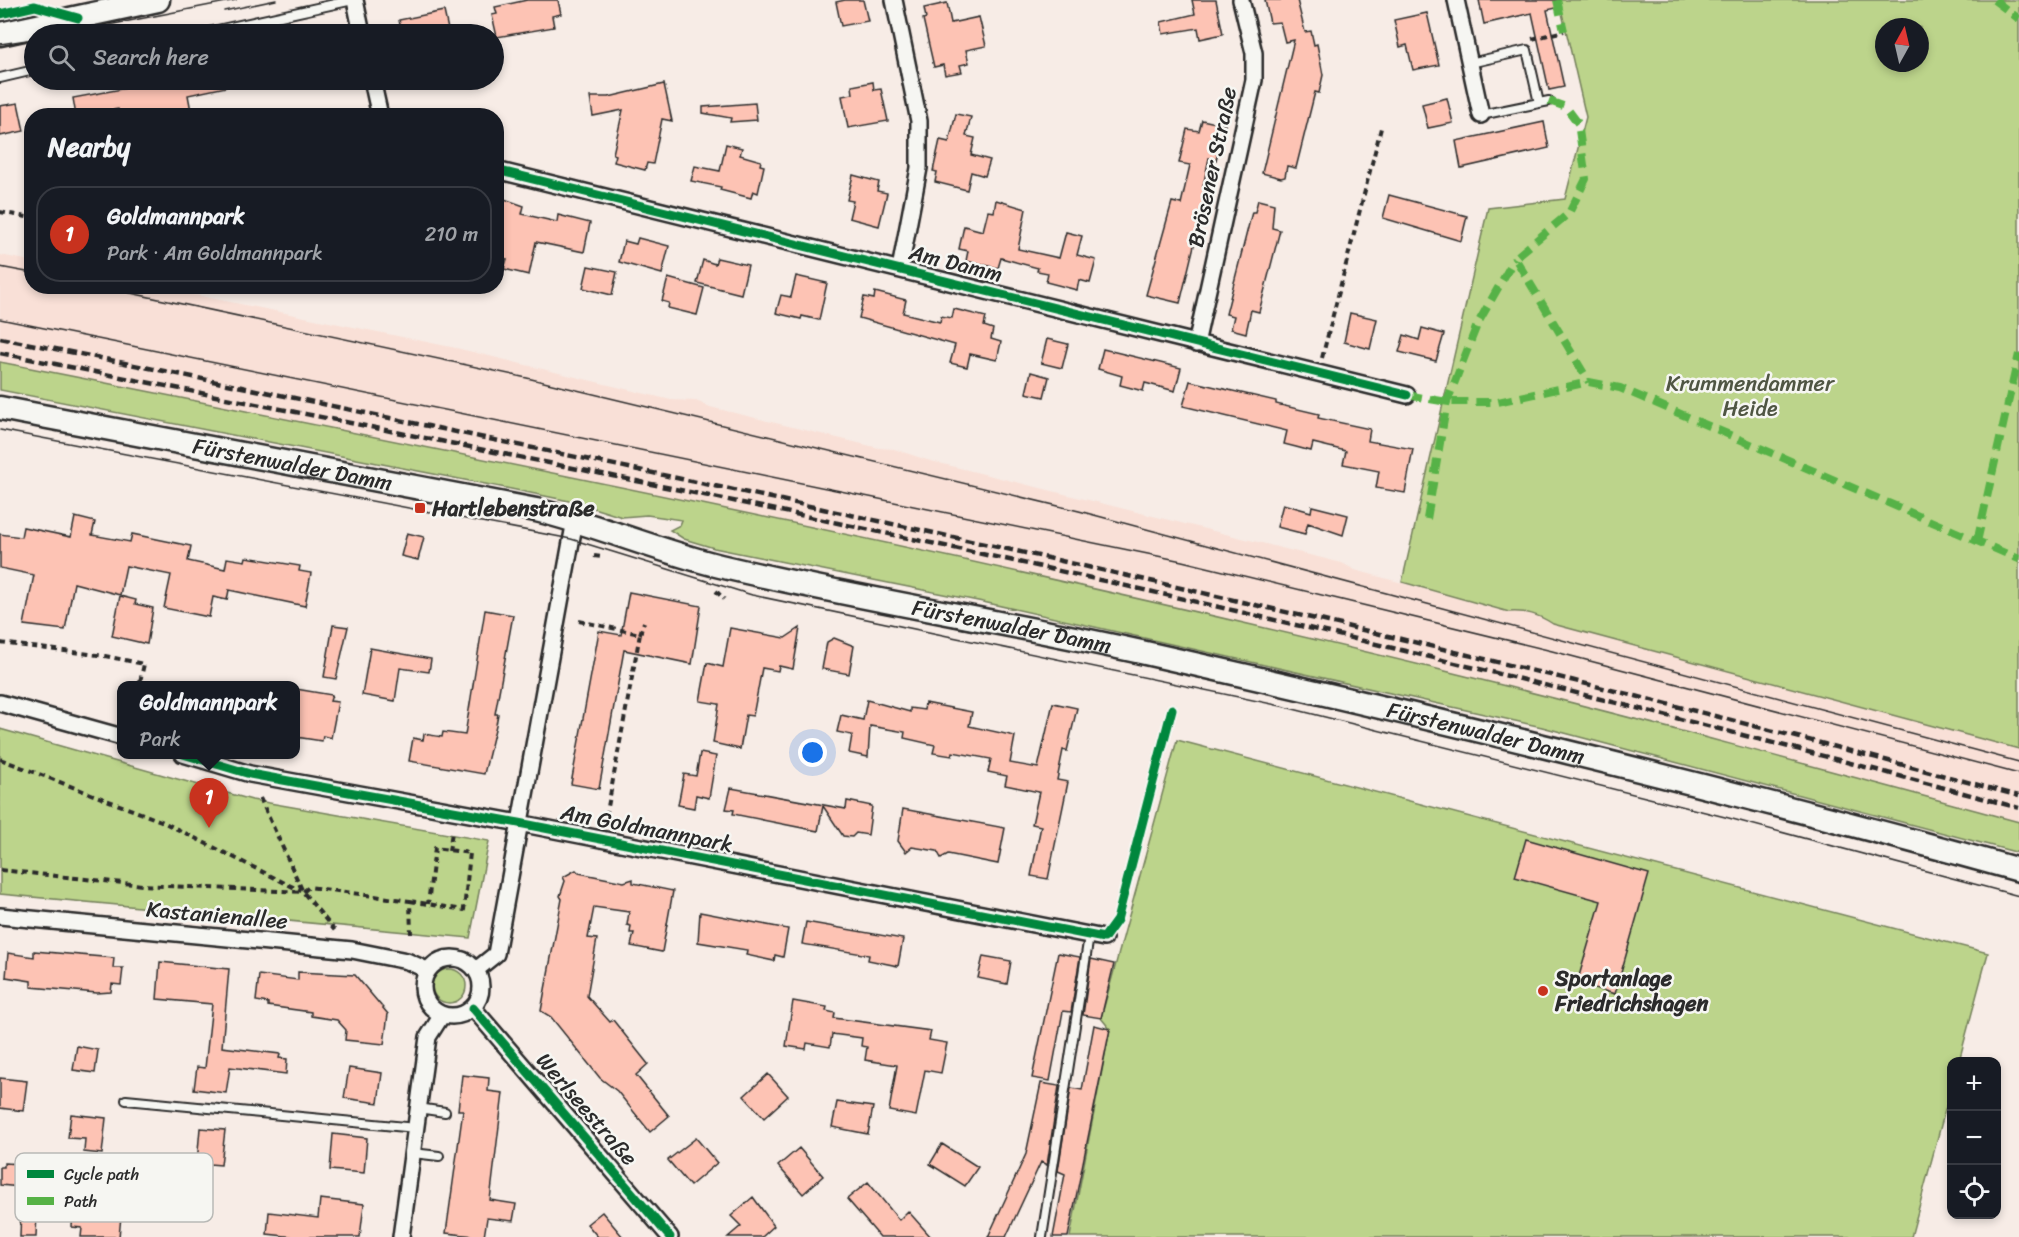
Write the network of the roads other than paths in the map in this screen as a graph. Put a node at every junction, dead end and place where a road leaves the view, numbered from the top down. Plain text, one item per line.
1 (158, 0) edge
2 (354, 0) edge
3 (894, 0) edge
4 (1241, 0) edge
5 (1456, 0) edge
6 (46, 24) edge
7 (245, 24) edge
8 (360, 24) edge
9 (24, 29) edge
10 (0, 34) edge
11 (1470, 63) junction
12 (24, 72) edge
13 (0, 78) edge
14 (374, 90) edge
15 (1548, 101) dead end
16 (1539, 103) junction
17 (378, 108) edge
18 (1481, 115) joint
19 (504, 172) edge
20 (900, 269) junction
21 (1196, 344) junction
22 (1407, 395) dead end
23 (0, 408) edge
24 (575, 520) junction
25 (0, 703) edge
26 (117, 736) edge
27 (200, 759) edge
28 (519, 823) junction
29 (2019, 870) edge
30 (0, 916) edge
31 (1096, 937) joint
32 (427, 970) junction
33 (476, 970) junction
34 (473, 1008) junction
35 (442, 1015) junction
36 (126, 1100) dead end
37 (418, 1108) junction
38 (445, 1112) dead end
39 (416, 1128) junction
40 (413, 1153) junction
41 (439, 1156) dead end
42 (401, 1237) edge
43 (670, 1237) edge
44 (1042, 1237) edge

1 - 6 main road
2 - 7 lane
2 - 8 street
3 - 20 street
4 - 21 street, Brösener Straße
5 - 11 street
9 - 10 main road
11 - 16 lane
11 - 18 street
12 - 13 lane
14 - 17 street
15 - 16 lane
16 - 18 lane
19 - 20 street, Am Damm
20 - 21 street, Am Damm
21 - 22 street, Am Damm
23 - 24 main road, Fürstenwalder Damm
24 - 28 street
24 - 29 main road, Fürstenwalder Damm
25 - 26 street
27 - 28 street, Am Goldmannpark
28 - 31 street, Am Goldmannpark
28 - 33 street
30 - 32 street, Kastanienallee
31 - 44 lane
32 - 33 street
32 - 35 street
33 - 34 street
34 - 35 street
34 - 43 street, Werlseestraße
35 - 37 street
36 - 39 lane
37 - 38 lane
37 - 39 street
39 - 40 street
40 - 41 lane
40 - 42 street

